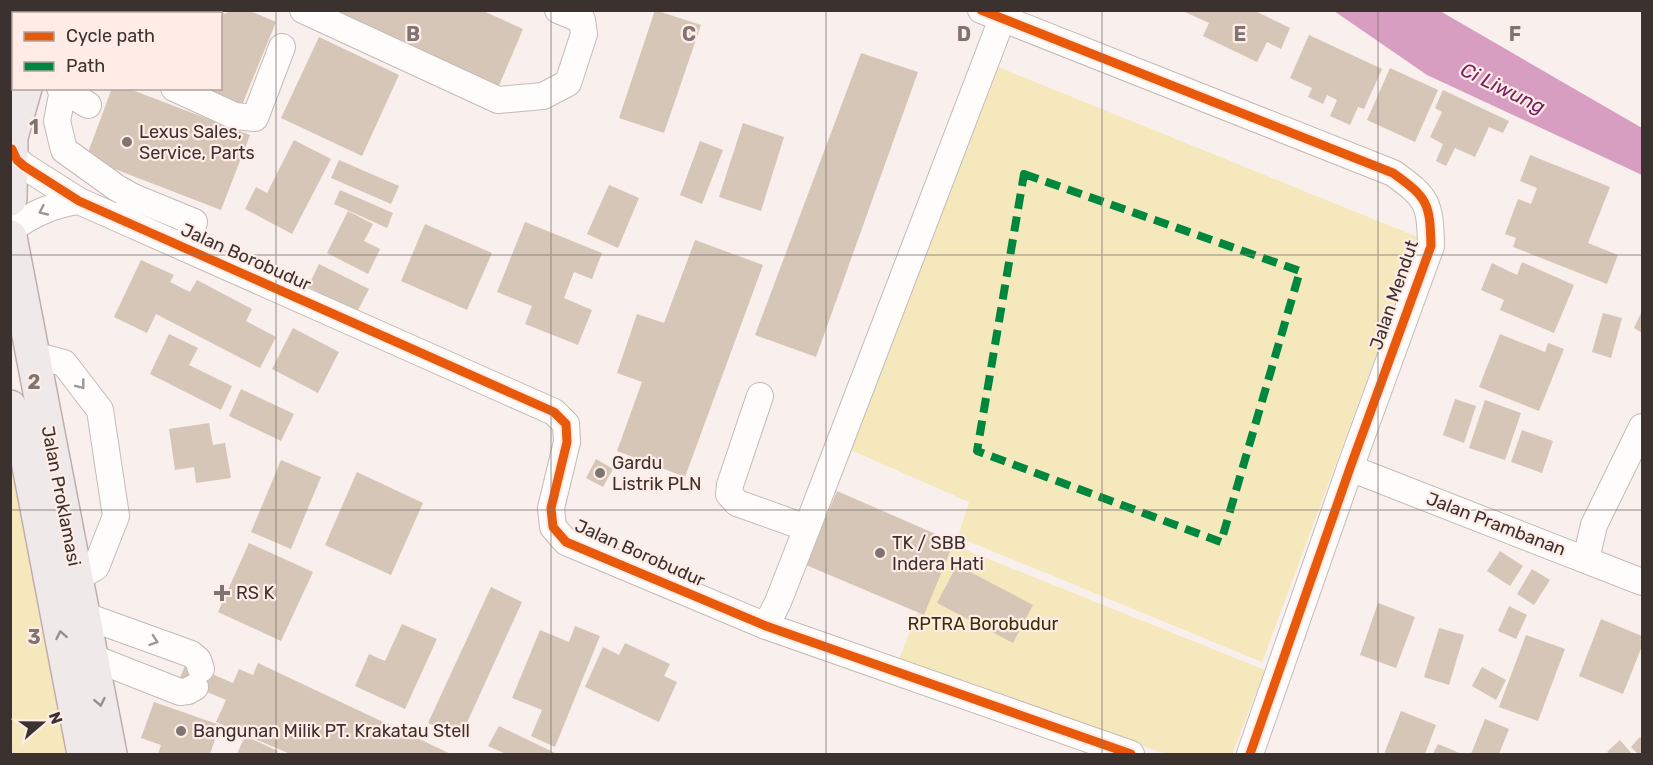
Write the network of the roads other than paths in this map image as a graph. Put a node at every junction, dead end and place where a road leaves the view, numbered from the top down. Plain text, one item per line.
1 (303, 10) edge
2 (558, 10) edge
3 (991, 15) edge
4 (282, 47) dead end
5 (24, 90) edge
6 (62, 90) edge
7 (64, 90) edge
8 (178, 90) edge
9 (88, 105) dead end
10 (11, 142) edge
11 (10, 199) edge
12 (79, 201) junction
13 (129, 209) junction
14 (10, 230) edge
15 (10, 237) edge
16 (14, 289) edge
17 (22, 357) edge
18 (760, 396) dead end
19 (10, 407) edge
20 (1642, 427) edge
21 (1350, 468) junction
22 (807, 528) junction
23 (1586, 559) junction
24 (76, 578) junction
25 (1642, 582) edge
26 (83, 615) junction
27 (766, 626) junction
28 (91, 657) junction
29 (84, 754) edge
30 (110, 754) edge
31 (1131, 754) edge
32 (1250, 754) edge

1 - 2 street
3 - 21 street, Jalan Mendut
3 - 22 street
4 - 8 street
5 - 10 main road
6 - 13 street
7 - 9 street
10 - 11 main road
10 - 12 street, Jalan Borobudur
12 - 13 street, Jalan Borobudur
12 -> 14 street
13 - 27 street, Jalan Borobudur
15 - 16 main road, Jalan Proklamasi
16 - 17 main road, Jalan Proklamasi
17 - 24 main road, Jalan Proklamasi
17 -> 24 street
18 - 22 street
29 -> 19 main road, Jalan Proklamasi
20 - 23 street
21 - 23 street, Jalan Prambanan
21 - 32 street, Jalan Mendut
22 - 27 street
23 - 25 street, Jalan Prambanan
24 - 26 main road, Jalan Proklamasi
26 - 28 main road, Jalan Proklamasi
26 -> 28 street
27 - 31 street, Jalan Borobudur
28 -> 30 main road, Jalan Proklamasi

